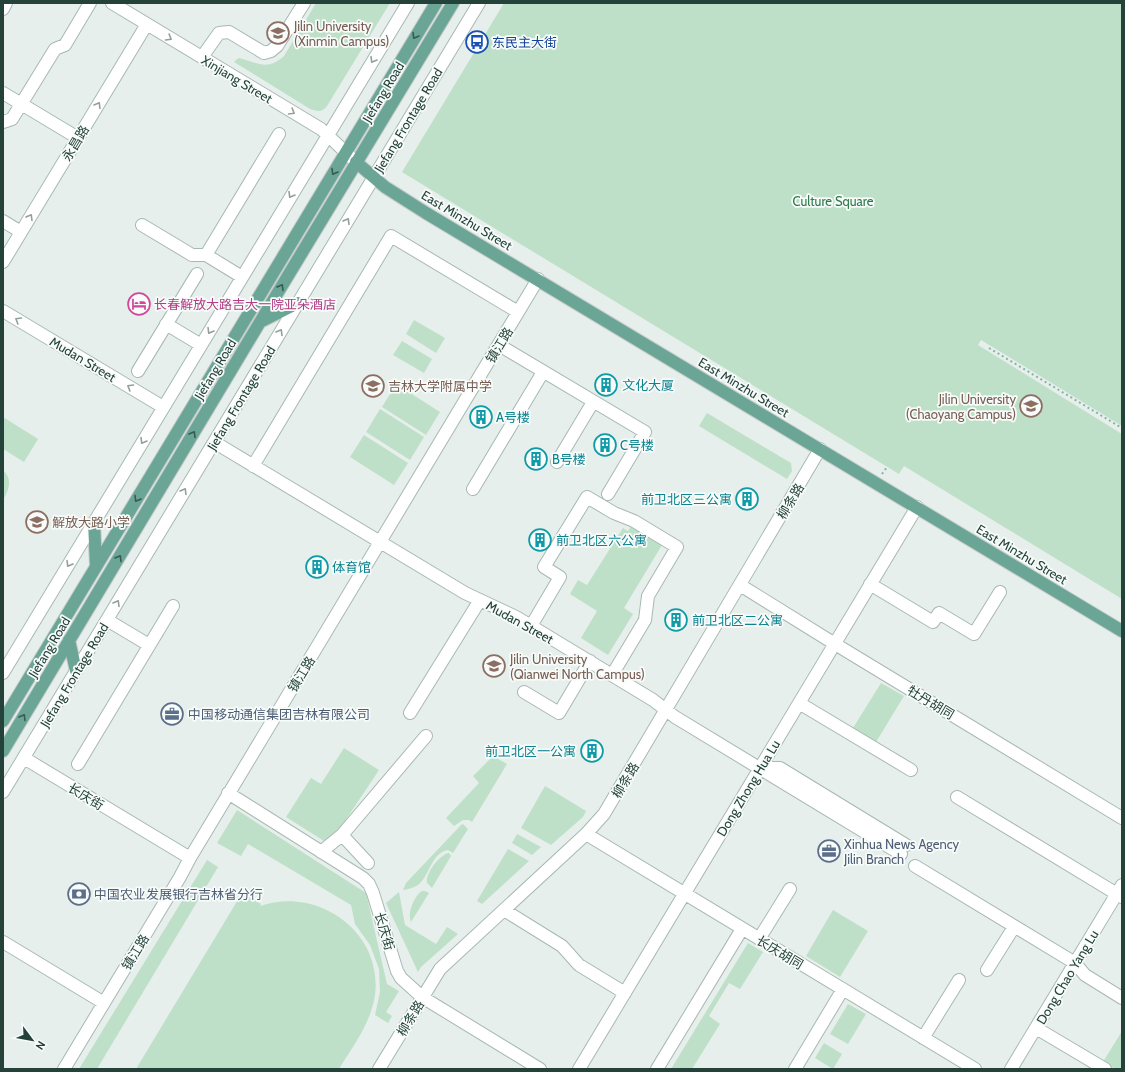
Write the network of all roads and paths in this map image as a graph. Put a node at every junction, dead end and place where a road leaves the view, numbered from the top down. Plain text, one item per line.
1 (6, 3) edge
2 (90, 3) edge
3 (112, 3) edge
4 (304, 3) edge
5 (408, 3) edge
6 (436, 3) edge
7 (453, 3) edge
8 (479, 3) edge
9 (3, 9) edge
10 (147, 24) junction
11 (202, 57) junction
12 (3, 93) edge
13 (21, 104) junction
14 (3, 122) edge
15 (279, 134) dead end
16 (328, 135) junction
17 (78, 138) junction
18 (346, 152) junction
19 (356, 162) junction
20 (374, 177) junction
21 (3, 221) edge
22 (142, 225) dead end
23 (21, 232) junction
24 (206, 255) junction
25 (3, 262) edge
26 (196, 274) dead end
27 (242, 277) junction
28 (538, 279) junction
29 (298, 303) junction
30 (3, 311) edge
31 (518, 312) junction
32 (260, 322) junction
33 (166, 324) junction
34 (201, 344) junction
35 (499, 345) junction
36 (989, 348) dead end
37 (138, 371) dead end
38 (543, 372) junction
39 (593, 402) junction
40 (163, 407) junction
41 (1122, 428) edge
42 (214, 442) junction
43 (820, 449) junction
44 (557, 462) dead end
45 (253, 466) junction
46 (473, 489) dead end
47 (608, 494) dead end
48 (917, 507) junction
49 (94, 522) junction
50 (380, 541) junction
51 (96, 566) junction
52 (870, 584) junction
53 (740, 585) junction
54 (1000, 592) dead end
55 (480, 600) junction
56 (173, 606) dead end
57 (107, 620) junction
58 (531, 626) junction
59 (1122, 631) edge
60 (69, 640) junction
61 (834, 644) junction
62 (149, 645) junction
63 (590, 661) junction
64 (76, 671) junction
65 (3, 673) edge
66 (612, 675) junction
67 (524, 692) dead end
68 (799, 703) junction
69 (666, 710) junction
70 (410, 714) dead end
71 (3, 721) edge
72 (426, 736) dead end
73 (3, 751) edge
74 (24, 758) junction
75 (78, 764) dead end
76 (760, 768) junction
77 (911, 770) dead end
78 (3, 792) edge
79 (228, 793) junction
80 (957, 797) dead end
81 (1122, 818) edge
82 (586, 834) junction
83 (342, 835) junction
84 (903, 849) dead end
85 (321, 852) junction
86 (190, 858) junction
87 (368, 863) dead end
88 (915, 866) dead end
89 (790, 889) dead end
90 (1120, 892) edge
91 (684, 894) junction
92 (504, 910) junction
93 (1014, 927) junction
94 (742, 929) junction
95 (759, 939) junction
96 (3, 942) edge
97 (1075, 964) junction
98 (987, 970) dead end
99 (959, 980) dead end
100 (843, 989) junction
101 (625, 993) junction
102 (422, 998) junction
103 (1122, 998) edge
104 (104, 1003) junction
105 (1036, 1028) junction
106 (923, 1038) junction
107 (64, 1069) edge
108 (379, 1069) edge
109 (540, 1069) edge
110 (579, 1069) edge
111 (657, 1069) edge
112 (795, 1069) edge
113 (975, 1069) edge
114 (1011, 1069) edge
115 (1105, 1069) edge

1 - 9 street
2 - 13 street
3 - 10 street, Xinjiang Street
4 - 11 street
5 -> 16 street
6 -> 18 main road, Jiefang Road
7 - 19 main road, Jiefang Road
8 - 20 street, Jiefang Frontage Road
10 -> 11 street, Xinjiang Street
17 -> 10 street, 永昌路
11 -> 16 street, Xinjiang Street
12 - 13 street
13 - 14 street
13 - 17 street
15 - 24 street
16 - 18 street, Xinjiang Street
16 -> 27 street
23 -> 17 street, 永昌路
18 - 19 street, Xinjiang Street
18 -> 51 main road, Jiefang Road
19 - 20 main road, East Minzhu Street
32 -> 19 main road, Jiefang Road
20 - 28 main road, East Minzhu Street
29 -> 20 street, Jiefang Frontage Road
21 - 23 street
22 - 24 street
23 - 25 street, 永昌路
24 - 27 street
26 - 33 street
27 -> 34 street
28 - 31 street, 镇江路
28 - 43 main road, East Minzhu Street
29 - 32 main road
42 -> 29 street, Jiefang Frontage Road
40 -> 30 street, Mudan Street
31 - 35 street, 镇江路
31 - 45 street
60 -> 32 main road, Jiefang Road
33 - 34 street
33 - 37 street
34 - 40 street
35 - 38 street
35 - 50 street, 镇江路
36 - 41 path
38 - 39 street
38 - 46 street
39 - 44 street
39 - 47 street
40 -> 49 street
42 - 45 street, Mudan Street
57 -> 42 street, Jiefang Frontage Road
43 - 48 main road, East Minzhu Street
43 - 53 street, 柳条路
45 - 50 street, Mudan Street
48 - 52 street, Dong Zhong Hua Lu
48 - 59 main road, East Minzhu Street
49 - 51 main road
49 -> 65 street
50 - 55 street, Mudan Street
50 - 79 street, 镇江路
51 - 71 main road, Jiefang Road
52 - 54 street
52 - 61 street, Dong Zhong Hua Lu
53 - 61 street, 牡丹胡同
53 - 69 street, 柳条路
55 - 58 street, Mudan Street
55 - 70 street
56 - 62 street
57 - 62 street
57 - 64 street, Jiefang Frontage Road
58 - 63 street, Mudan Street
58 - 66 street
60 - 64 main road
73 -> 60 main road, Jiefang Road
61 - 68 street, Dong Zhong Hua Lu
61 - 81 street, 牡丹胡同
62 - 75 street
63 - 66 street, Mudan Street
63 - 67 street
64 - 74 street, Jiefang Frontage Road
66 - 69 street, Mudan Street
68 - 76 street, Dong Zhong Hua Lu
68 - 77 street
69 - 76 street, Mudan Street
69 - 82 street, 柳条路
72 - 83 street
74 - 78 street, Jiefang Frontage Road
74 - 86 street, 长庆街
76 - 84 street
76 - 91 street, Dong Zhong Hua Lu
79 - 85 street, 长庆街
79 - 86 street, 镇江路
80 - 90 street
82 - 91 street, 长庆胡同
82 - 92 street, 柳条路
83 - 85 street
83 - 87 street
85 - 102 street, 长庆街
86 - 104 street, 镇江路
88 - 93 street
89 - 95 street
90 - 97 street, Dong Chao Yang Lu
91 - 94 street, 长庆胡同
91 - 101 street, Dong Zhong Hua Lu
92 - 101 street
92 - 102 street, 柳条路
93 - 97 street
93 - 98 street
94 - 95 street, 长庆胡同
94 - 111 street
95 - 100 street, 长庆胡同
96 - 104 street
97 - 103 street
97 - 105 street, Dong Chao Yang Lu
99 - 106 street
100 - 106 street, 长庆胡同
100 - 112 street
101 - 110 street, Dong Zhong Hua Lu
102 - 108 street, 柳条路
102 - 109 street, 长庆街
104 - 107 street, 镇江路
105 - 114 street, Dong Chao Yang Lu
105 - 115 street
106 - 113 street, 长庆胡同

